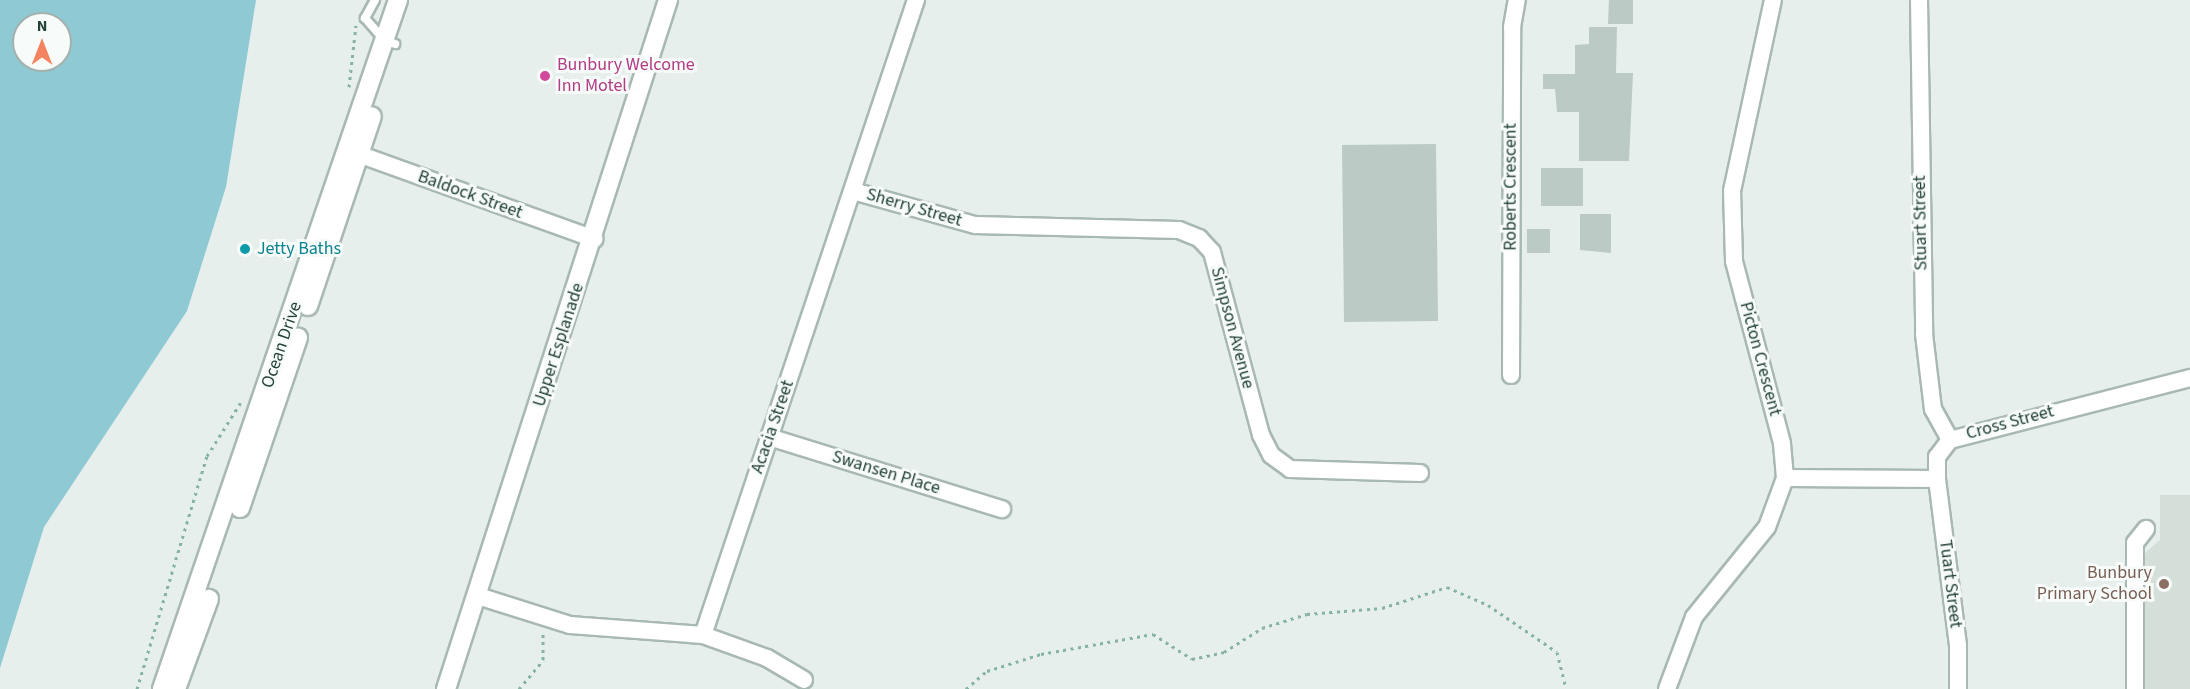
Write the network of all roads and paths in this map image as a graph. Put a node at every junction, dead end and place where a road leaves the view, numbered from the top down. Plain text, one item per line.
1 (375, 0) edge
2 (398, 0) edge
3 (410, 0) edge
4 (668, 0) edge
5 (916, 0) edge
6 (1516, 0) edge
7 (1773, 0) edge
8 (1919, 0) edge
9 (357, 16) dead end
10 (390, 42) junction
11 (349, 91) dead end
12 (353, 152) junction
13 (853, 191) junction
14 (975, 225) joint
15 (594, 239) junction
16 (1511, 375) dead end
17 (2190, 378) edge
18 (246, 395) dead end
19 (769, 437) junction
20 (1950, 440) junction
21 (1420, 473) dead end
22 (1785, 478) junction
23 (1937, 478) junction
24 (1002, 509) dead end
25 (2146, 529) dead end
26 (478, 596) junction
27 (539, 615) junction
28 (703, 635) junction
29 (804, 680) dead end
30 (137, 689) edge
31 (162, 689) edge
32 (176, 689) edge
33 (446, 689) edge
34 (519, 689) edge
35 (966, 689) edge
36 (1566, 689) edge
37 (1667, 689) edge
38 (1958, 689) edge
39 (2134, 689) edge

1 - 10 lane
2 - 10 main road, Ocean Drive
3 - 10 main road, Ocean Drive
4 - 15 main road, Upper Esplanade
5 - 13 street, Acacia Street
6 - 16 street, Roberts Crescent
7 - 22 street, Picton Crescent
8 - 20 street, Stuart Street
9 - 11 path
10 - 12 main road, Ocean Drive
12 - 15 street, Baldock Street
12 - 31 main road, Ocean Drive
12 - 32 main road, Ocean Drive
13 - 14 street, Sherry Street
13 - 19 street, Acacia Street
14 - 21 street, Simpson Avenue
15 - 26 main road, Upper Esplanade
17 - 20 street, Cross Street
18 - 30 path
19 - 24 street, Swansen Place
19 - 28 street, Acacia Street
20 - 23 street, Cross Street
22 - 23 street
22 - 37 street, Picton Crescent
23 - 38 street, Tuart Street
25 - 39 street
26 - 27 street
26 - 33 main road, Upper Esplanade
27 - 28 street
27 - 34 path
28 - 29 street
35 - 36 path

